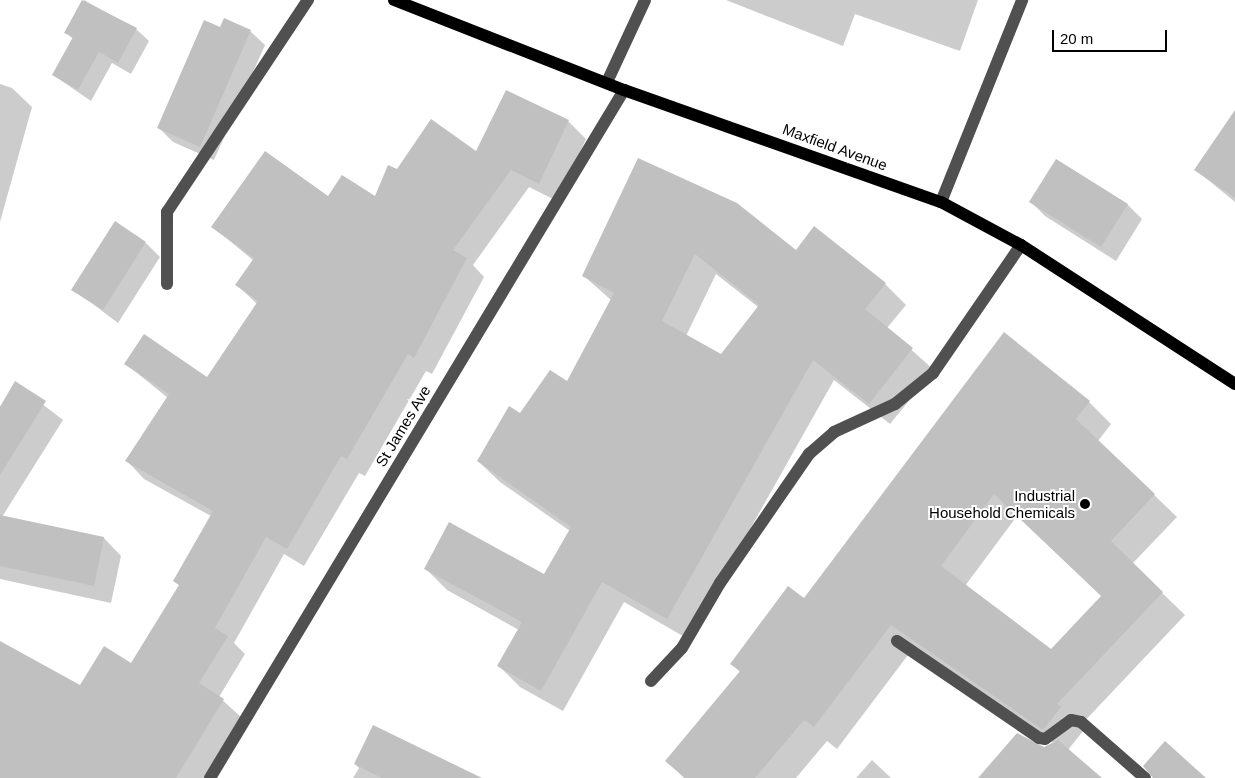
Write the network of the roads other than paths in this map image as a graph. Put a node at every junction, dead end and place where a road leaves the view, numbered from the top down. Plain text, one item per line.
1 (308, 0) edge
2 (394, 0) edge
3 (645, 0) edge
4 (1022, 0) edge
5 (607, 82) junction
6 (624, 90) junction
7 (941, 202) junction
8 (1021, 245) junction
9 (166, 284) dead end
10 (1235, 384) edge
11 (897, 641) dead end
12 (651, 682) dead end
13 (210, 778) edge
14 (1145, 778) edge

1 - 9 street
2 - 5 main road, Maxfield Avenue
3 - 5 street
4 - 7 street
5 - 6 main road, Maxfield Avenue
6 - 7 main road, Maxfield Avenue
6 - 13 street, St James Ave
7 - 8 main road, Maxfield Avenue
8 - 10 main road, Maxfield Avenue
8 - 12 street
11 - 14 street

